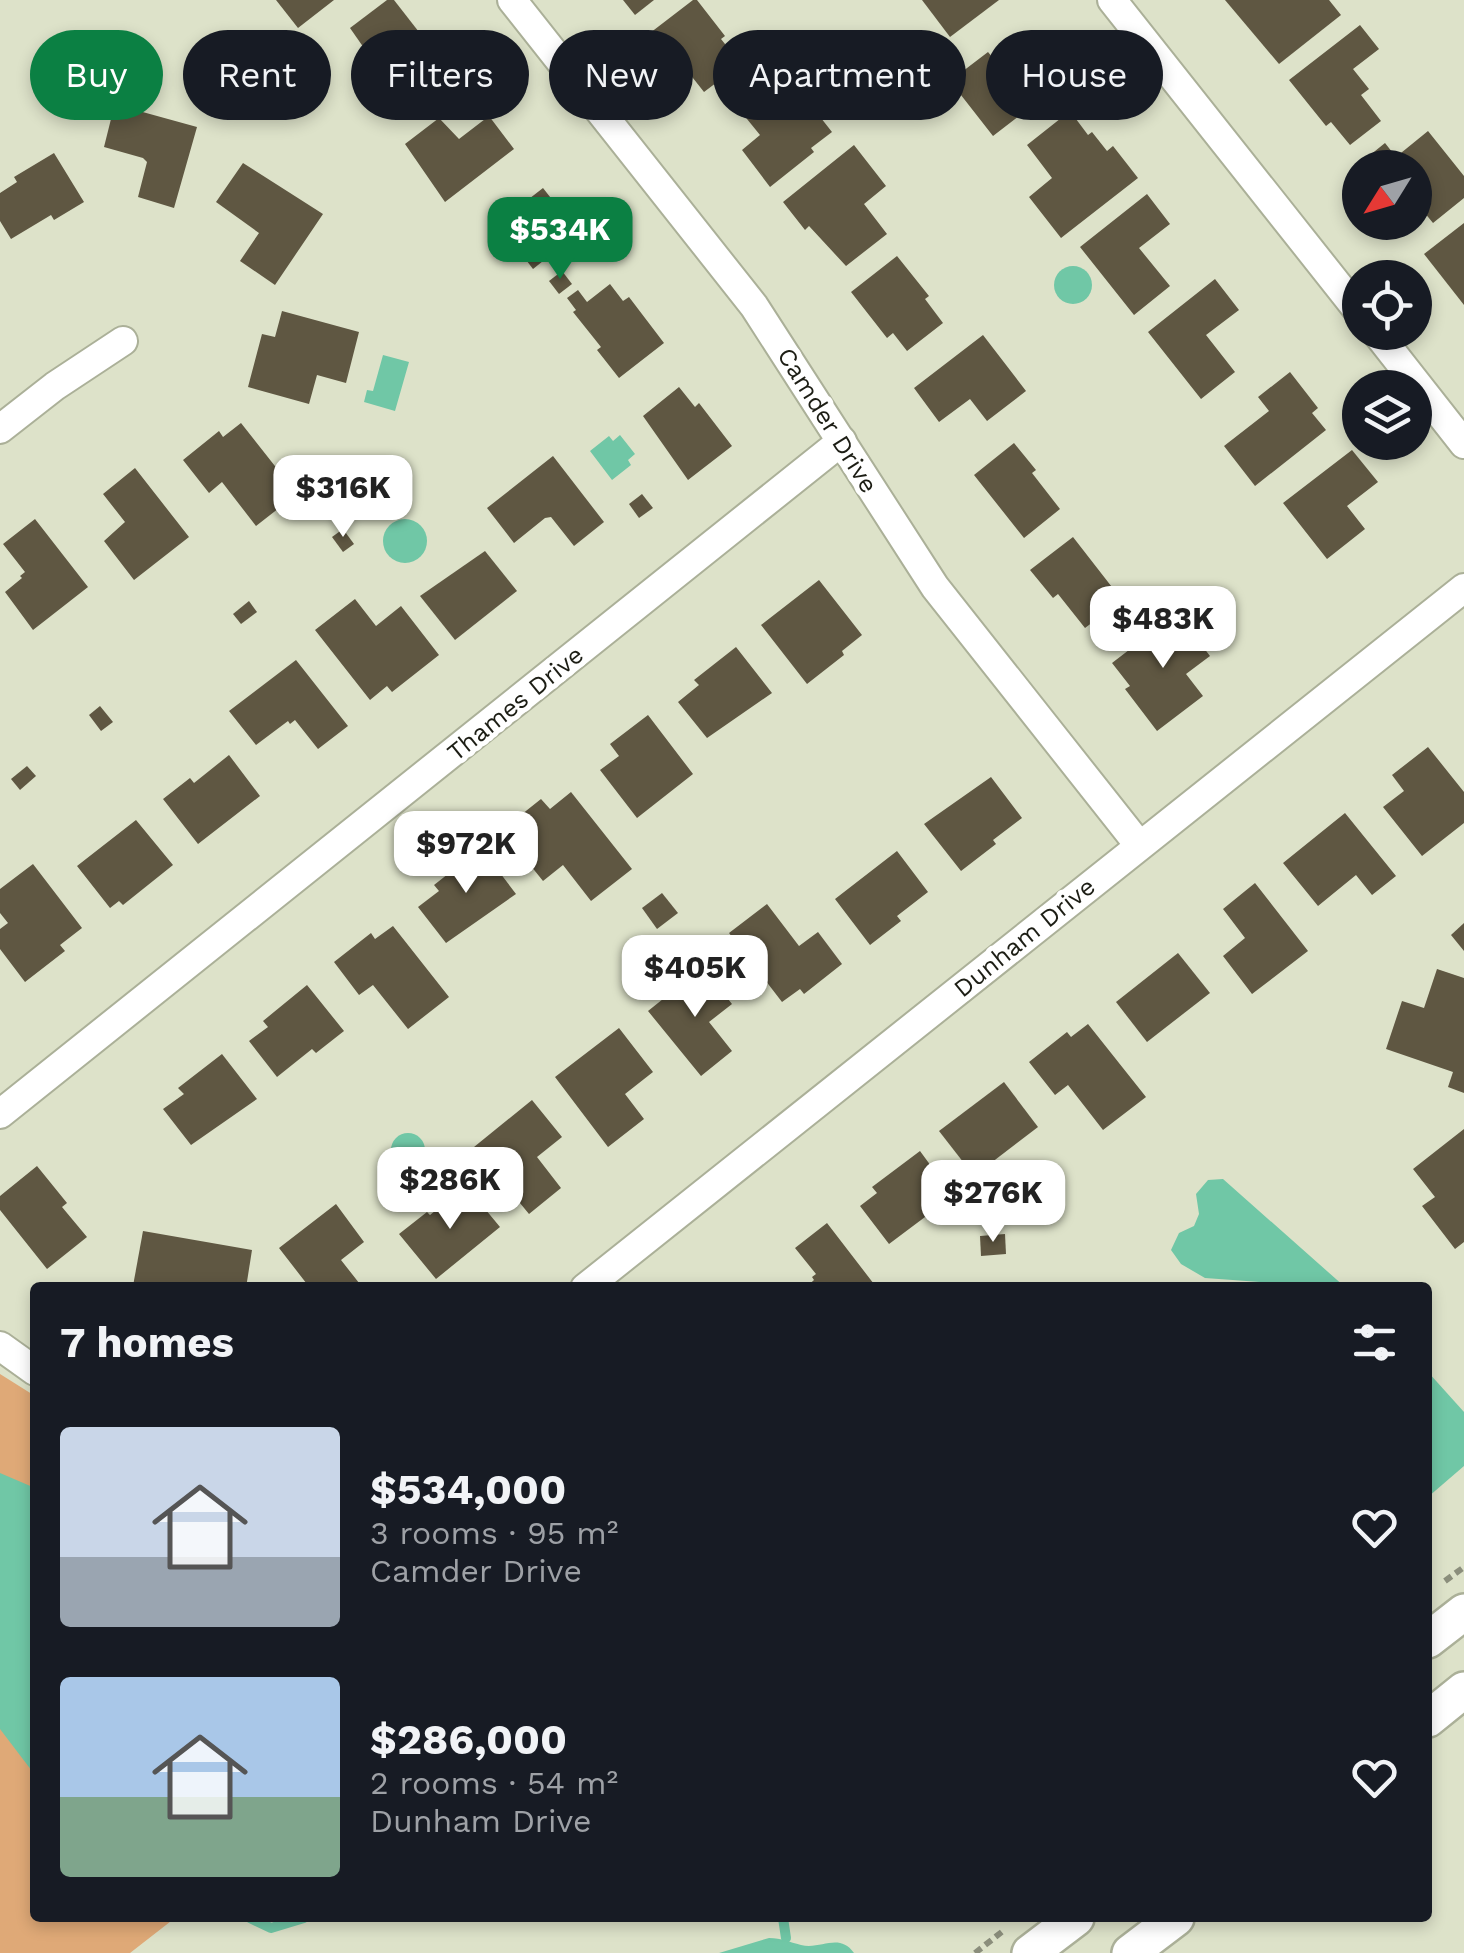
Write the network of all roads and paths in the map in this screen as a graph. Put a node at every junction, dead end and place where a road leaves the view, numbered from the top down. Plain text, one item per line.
1 (512, 0) edge
2 (1112, 0) edge
3 (1342, 289) edge
4 (123, 341) dead end
5 (1390, 350) edge
6 (0, 429) edge
7 (842, 441) junction
8 (1464, 444) edge
9 (1464, 588) edge
10 (1139, 845) junction
11 (0, 1114) edge
12 (593, 1282) edge
13 (0, 1346) edge
14 (30, 1367) edge
15 (1464, 1612) edge
16 (1432, 1637) edge
17 (1464, 1690) edge
18 (1432, 1716) edge
19 (1066, 1922) edge
20 (1171, 1922) edge
21 (1019, 1940) edge
22 (975, 1953) edge
23 (1130, 1953) edge

1 - 7 street, Camder Drive
2 - 3 street
4 - 6 street
5 - 8 street
7 - 10 street, Camder Drive
7 - 11 street, Thames Drive
9 - 10 street, Dunham Drive
10 - 12 street, Dunham Drive
13 - 14 street
15 - 16 street
17 - 18 street
19 - 21 street
20 - 23 street
21 - 22 path

